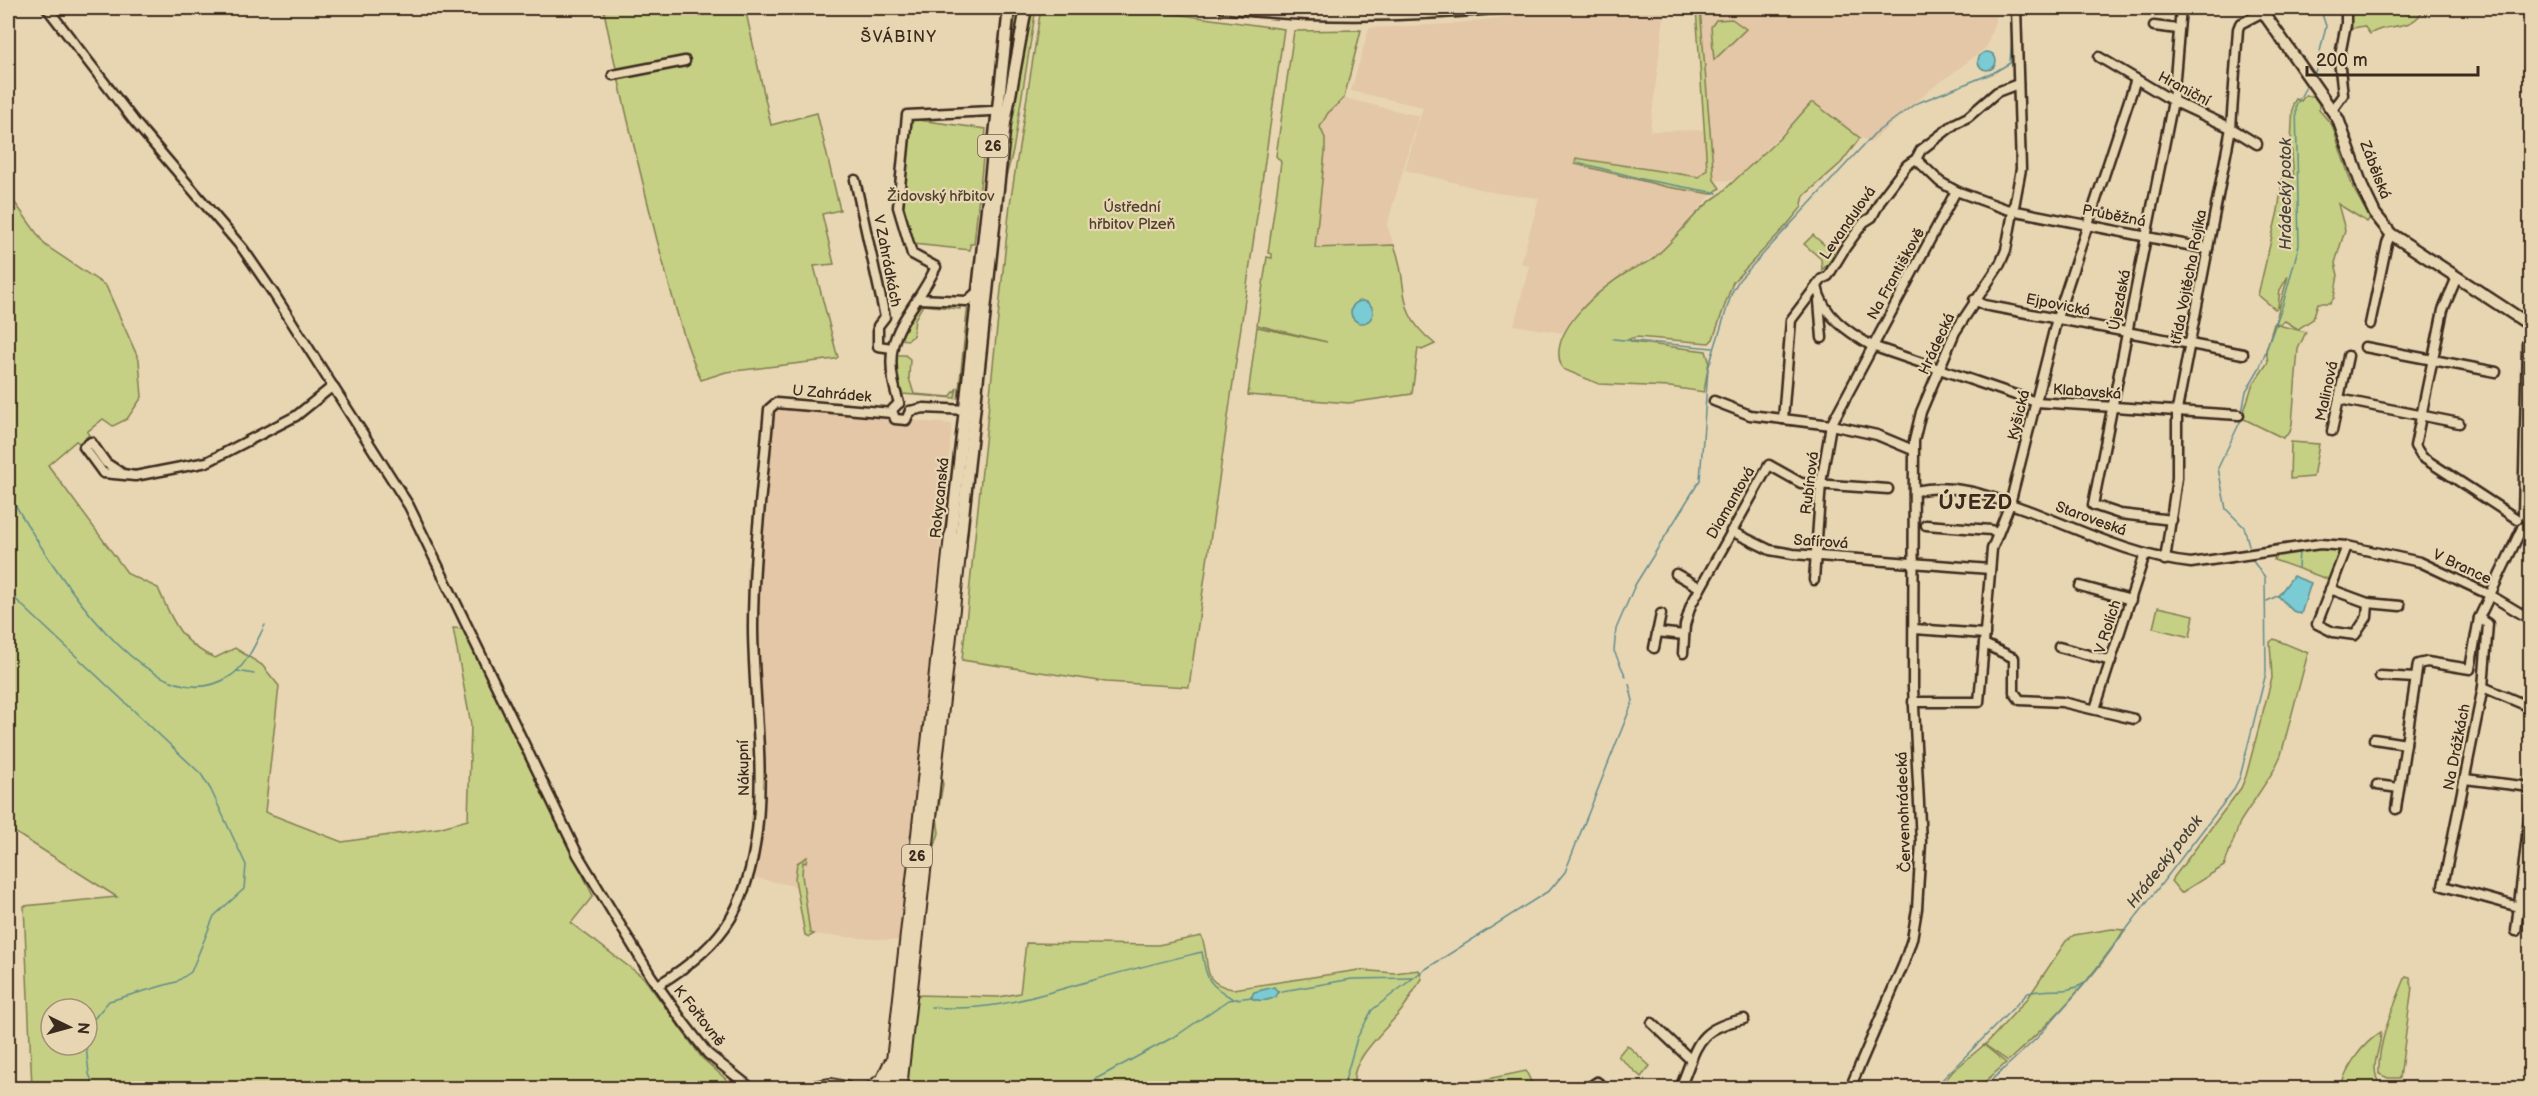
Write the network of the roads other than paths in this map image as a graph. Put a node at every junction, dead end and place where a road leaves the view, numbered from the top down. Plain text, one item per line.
1 (47, 8) edge
2 (1009, 8) edge
3 (1026, 8) edge
4 (1223, 8) edge
5 (1506, 8) edge
6 (2016, 8) edge
7 (2181, 8) edge
8 (2346, 8) edge
9 (2261, 10) edge
10 (1368, 12) edge
11 (2154, 26) dead end
12 (2178, 29) junction
13 (2099, 57) dead end
14 (685, 61) dead end
15 (613, 75) dead end
16 (2136, 79) junction
17 (2018, 84) junction
18 (2173, 100) junction
19 (2332, 110) junction
20 (991, 111) dead end
21 (2231, 128) junction
22 (2257, 144) dead end
23 (1916, 159) junction
24 (855, 180) dead end
25 (1956, 192) junction
26 (2014, 211) junction
27 (2088, 225) junction
28 (2391, 234) junction
29 (2146, 237) junction
30 (2208, 249) junction
31 (2457, 277) junction
32 (1817, 286) junction
33 (977, 292) junction
34 (919, 299) junction
35 (1819, 300) junction
36 (1974, 300) junction
37 (2057, 318) junction
38 (2370, 324) dead end
39 (2530, 326) edge
40 (2128, 333) junction
41 (2530, 336) edge
42 (1822, 338) dead end
43 (1872, 346) junction
44 (2189, 346) junction
45 (2365, 347) dead end
46 (892, 348) junction
47 (2243, 354) dead end
48 (2348, 356) dead end
49 (2432, 360) junction
50 (1938, 371) junction
51 (2496, 372) dead end
52 (333, 386) junction
53 (2339, 399) junction
54 (1714, 400) dead end
55 (2036, 402) junction
56 (899, 403) junction
57 (2113, 407) junction
58 (970, 410) junction
59 (2177, 410) junction
60 (910, 411) junction
61 (892, 413) junction
62 (2239, 415) dead end
63 (2421, 416) junction
64 (1783, 419) junction
65 (2459, 423) dead end
66 (1831, 424) junction
67 (2332, 431) dead end
68 (85, 441) dead end
69 (1913, 450) junction
70 (1821, 483) junction
71 (1888, 489) dead end
72 (1915, 491) junction
73 (2010, 504) junction
74 (760, 513) joint
75 (2172, 520) junction
76 (2526, 523) edge
77 (1926, 525) dead end
78 (1731, 531) junction
79 (1997, 534) junction
80 (955, 541) joint
81 (2347, 546) junction
82 (2145, 554) junction
83 (1815, 555) junction
84 (2165, 560) junction
85 (1914, 563) junction
86 (1990, 569) junction
87 (1676, 574) dead end
88 (1814, 580) dead end
89 (2080, 586) dead end
90 (1699, 587) junction
91 (2330, 589) junction
92 (2490, 595) junction
93 (2131, 600) junction
94 (2368, 603) junction
95 (2400, 606) dead end
96 (1661, 614) dead end
97 (2478, 618) junction
98 (2530, 619) edge
99 (1914, 629) junction
100 (1657, 632) junction
101 (1985, 634) junction
102 (1684, 635) junction
103 (1984, 644) junction
104 (2059, 646) dead end
105 (1653, 648) dead end
106 (1683, 654) dead end
107 (2111, 662) junction
108 (2380, 675) dead end
109 (2415, 678) junction
110 (2483, 687) junction
111 (1913, 702) junction
112 (2530, 707) edge
113 (2095, 709) junction
114 (2134, 720) dead end
115 (2374, 739) dead end
116 (2406, 744) junction
117 (2465, 779) junction
118 (2377, 785) dead end
119 (2530, 787) edge
120 (2399, 788) junction
121 (2396, 809) dead end
122 (2530, 809) edge
123 (2520, 910) junction
124 (2530, 910) edge
125 (2516, 931) dead end
126 (656, 983) junction
127 (910, 990) junction
128 (1744, 1019) dead end
129 (1652, 1023) dead end
130 (896, 1048) junction
131 (1691, 1060) junction
132 (826, 1085) junction
133 (751, 1089) edge
134 (812, 1089) edge
135 (839, 1089) edge
136 (846, 1089) edge
137 (872, 1089) edge
138 (890, 1089) edge
139 (900, 1089) edge
140 (1588, 1089) edge
141 (1605, 1089) edge
142 (1680, 1089) edge
143 (1850, 1089) edge

1 - 52 street, K Fořtovně
2 - 33 main road, Rokycanská / 26
3 - 58 main road, Rokycanská / 26
4 - 10 street
5 - 10 street
6 - 17 street, Hrádecká
7 - 12 street, Újezdská
8 - 19 street
9 - 19 main road, Zábělská
9 - 21 street, třída Vojtěcha Rojíka
11 - 12 street
12 - 18 street, Újezdská
13 - 16 street, Hraniční
14 - 15 street
16 - 18 street, Hraniční
16 - 27 street, Kyšická
17 - 23 street, Levandulová
17 - 26 street, Hrádecká
18 - 21 street, Hraniční
18 - 29 street, Újezdská
19 - 28 main road, Zábělská
20 - 34 street
21 - 22 street, Hraniční
21 - 30 street, třída Vojtěcha Rojíka
23 - 25 street
23 - 32 street, Levandulová
24 - 46 street, V Zahrádkách
25 - 26 street
25 - 43 street, Na Františkově
26 - 27 street, Průběžná
26 - 36 street, Hrádecká
27 - 29 street, Průběžná
27 - 37 street, Kyšická
28 - 31 main road, Zábělská
28 - 38 street
29 - 30 street, Průběžná
29 - 40 street, Újezdská
30 - 44 street, třída Vojtěcha Rojíka
31 - 39 main road, Zábělská
31 - 49 street
32 - 35 street
32 - 64 street, Levandulová
33 - 34 street
33 - 58 main road, Rokycanská / 26
34 - 46 street
35 - 42 street
35 - 43 street, Klabavská
36 - 37 street, Ejpovická
36 - 50 street, Hrádecká
37 - 40 street, Ejpovická
37 - 55 street, Kyšická
40 - 44 street, Ejpovická
40 - 57 street, Újezdská
41 - 76 street
43 - 50 street, Klabavská
43 - 66 street, Na Františkově
44 - 47 street, Ejpovická
44 - 59 street, třída Vojtěcha Rojíka
45 - 49 street
46 - 56 street
48 - 53 street, Malinová
49 - 51 street
49 - 63 street
50 - 55 street, Klabavská
50 - 69 street, Hrádecká
52 - 68 street
52 - 126 street, K Fořtovně
53 - 63 street
53 - 67 street, Malinová
54 - 64 street
55 - 57 street, Klabavská
55 - 73 street, Kyšická
56 - 60 street
56 - 61 street
57 - 59 street, Klabavská
57 - 75 street, Újezdská
58 - 60 street
58 - 80 main road, Rokycanská / 26
59 - 62 street, Klabavská
59 - 75 street, třída Vojtěcha Rojíka
60 - 61 street
61 - 74 street, U Zahrádek
63 - 65 street
63 - 76 street
64 - 66 street
66 - 69 street
66 - 70 street, Rubínová
69 - 72 street, Hrádecká
70 - 71 street, Diamantová
70 - 78 street, Diamantová
70 - 83 street, Rubínová
72 - 73 street, Staroveská
72 - 85 street, Hrádecká
73 - 79 street, Kyšická
73 - 82 street, Staroveská
74 - 126 street, Nákupní
75 - 84 street, třída Vojtěcha Rojíka
76 - 92 street
77 - 79 street
78 - 83 street, Safírová
78 - 90 street, Diamantová
79 - 86 street, Kyšická
80 - 127 highway, Rokycanská / 26
81 - 84 street, Staroveská
81 - 91 street
81 - 92 street, V Brance
82 - 84 street, Staroveská
82 - 93 street, V Rolích
83 - 85 street, Safírová
83 - 88 street, Rubínová
85 - 86 street, Safírová
85 - 99 street, Hrádecká
86 - 101 street, Kyšická
87 - 90 street
89 - 93 street
90 - 102 street, Diamantová
91 - 94 street
91 - 94 street
92 - 97 street
92 - 98 street, V Brance
93 - 107 street, V Rolích
94 - 95 street
96 - 100 street
97 - 109 street
97 - 110 street, Na Drážkách
99 - 101 street
99 - 111 street, Hrádecká
100 - 102 street
100 - 105 street
101 - 103 street, Kyšická
102 - 106 street, Diamantová
103 - 111 street, Kyšická
103 - 113 street
104 - 107 street
107 - 113 street, V Rolích
108 - 109 street
109 - 116 street
110 - 112 street
110 - 117 street, Na Drážkách
111 - 143 street, Červenohrádecká
113 - 114 street
115 - 116 street
116 - 120 street
117 - 119 street
117 - 123 street, Na Drážkách
118 - 120 street
120 - 121 street
122 - 123 street
123 - 124 street
123 - 125 street
126 - 133 street, K Fořtovně
127 - 130 highway, 26
127 - 139 highway, 26
128 - 131 street
129 - 131 street
130 - 137 highway
130 - 138 highway, 26
131 - 142 street
132 - 134 highway
132 - 135 highway
132 - 136 highway
140 - 141 street

